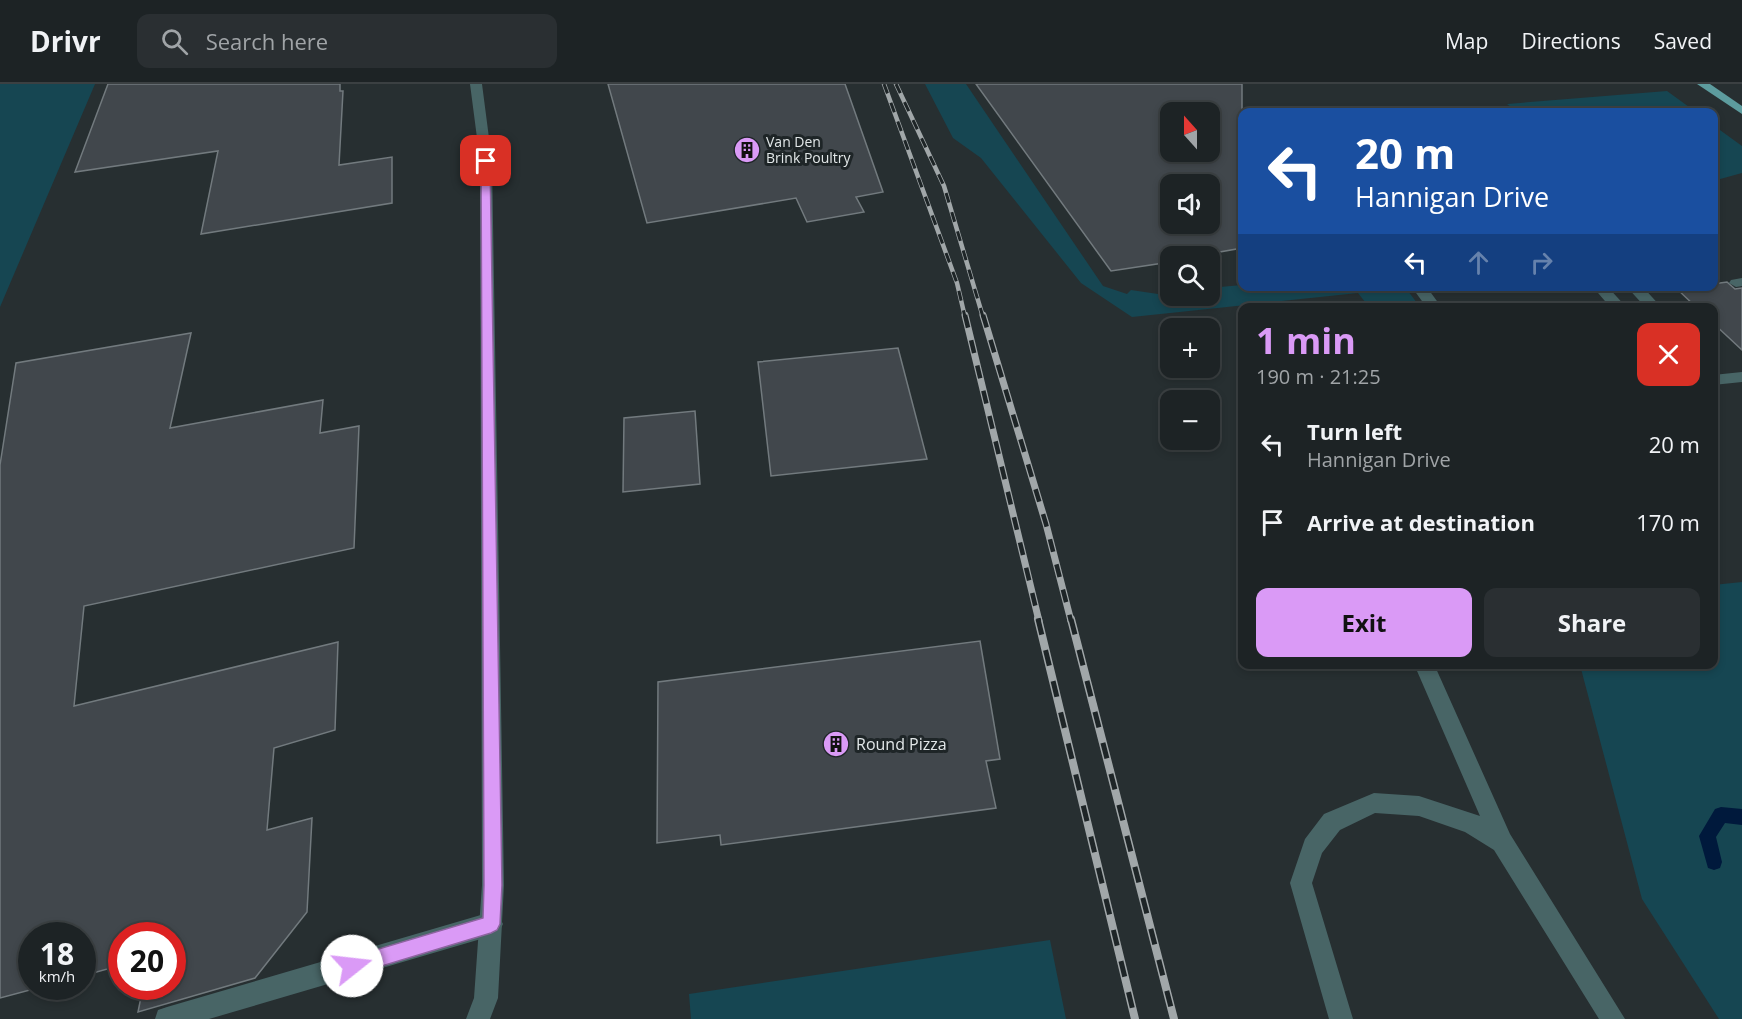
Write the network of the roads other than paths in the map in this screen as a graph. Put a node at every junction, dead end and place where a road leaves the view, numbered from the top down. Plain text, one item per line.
1 (476, 84) edge
2 (1703, 84) edge
3 (1742, 111) edge
4 (1422, 291) edge
5 (1604, 291) edge
6 (1638, 291) edge
7 (1431, 303) edge
8 (1615, 303) edge
9 (1650, 303) edge
10 (1426, 669) edge
11 (1502, 842) junction
12 (491, 924) junction
13 (167, 1019) edge
14 (478, 1019) edge
15 (1341, 1019) edge
16 (1613, 1019) edge

1 - 12 street
2 - 3 main road
4 - 7 street
5 - 8 street
6 - 9 street
10 - 11 street
11 - 15 street
11 - 16 street
12 - 13 street
12 - 14 street

